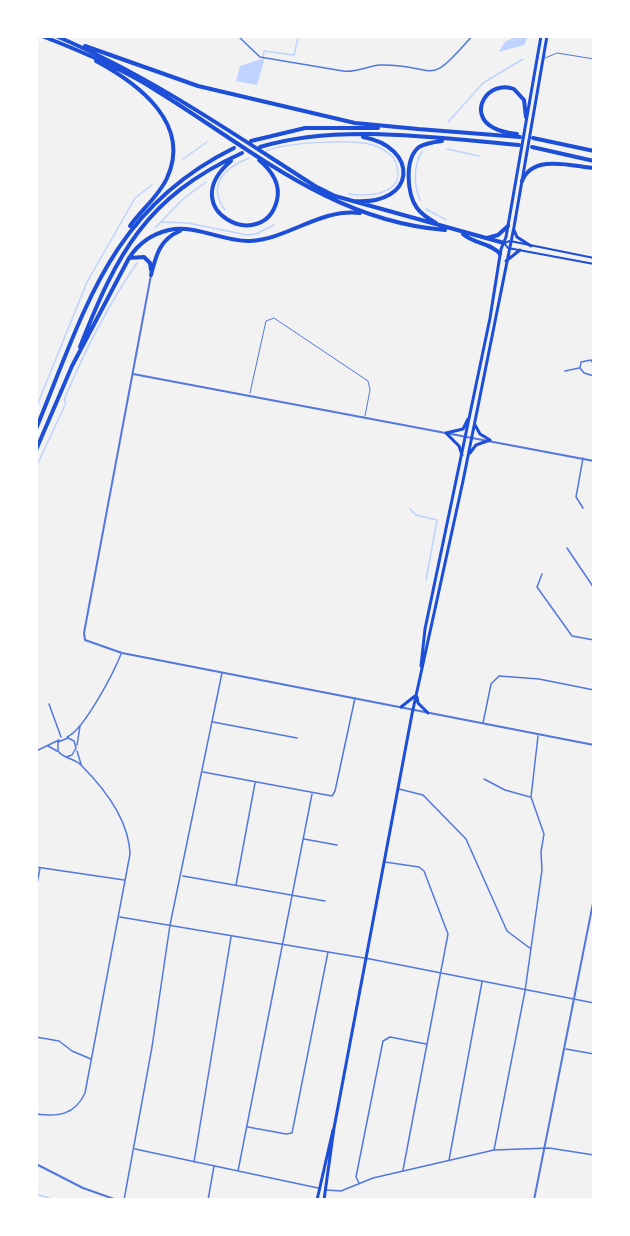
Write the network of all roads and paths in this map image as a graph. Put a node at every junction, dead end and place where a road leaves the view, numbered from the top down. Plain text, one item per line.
1 (42, 36) edge
2 (56, 36) edge
3 (238, 36) edge
4 (472, 36) edge
5 (541, 36) edge
6 (547, 36) edge
7 (72, 48) junction
8 (594, 59) edge
9 (542, 61) junction
10 (526, 117) junction
11 (418, 129) junction
12 (348, 135) junction
13 (522, 135) junction
14 (532, 136) junction
15 (449, 139) junction
16 (251, 141) dead end
17 (260, 147) dead end
18 (520, 147) junction
19 (234, 148) dead end
20 (530, 148) junction
21 (594, 152) edge
22 (242, 153) dead end
23 (236, 156) junction
24 (263, 161) junction
25 (594, 161) edge
26 (594, 168) edge
27 (522, 181) junction
28 (345, 200) junction
29 (379, 216) junction
30 (441, 226) junction
31 (508, 226) junction
32 (514, 227) junction
33 (187, 229) junction
34 (453, 230) junction
35 (463, 233) junction
36 (484, 239) junction
37 (510, 241) junction
38 (504, 243) junction
39 (531, 246) junction
40 (117, 247) junction
41 (508, 248) junction
42 (520, 250) junction
43 (500, 254) junction
44 (129, 258) junction
45 (594, 258) edge
46 (505, 262) junction
47 (594, 264) edge
48 (151, 275) junction
49 (594, 364) edge
50 (72, 366) junction
51 (580, 368) junction
52 (565, 371) dead end
53 (133, 374) junction
54 (594, 376) edge
55 (249, 396) junction
56 (365, 418) junction
57 (470, 418) junction
58 (475, 425) junction
59 (36, 429) edge
60 (446, 433) junction
61 (466, 437) junction
62 (472, 438) junction
63 (490, 440) junction
64 (36, 450) edge
65 (462, 456) junction
66 (468, 457) junction
67 (582, 458) junction
68 (594, 461) edge
69 (583, 508) dead end
70 (444, 546) junction
71 (567, 548) dead end
72 (446, 559) junction
73 (542, 574) dead end
74 (594, 588) edge
75 (430, 608) junction
76 (434, 618) junction
77 (594, 640) edge
78 (122, 653) junction
79 (422, 668) junction
80 (222, 673) junction
81 (594, 690) edge
82 (416, 695) junction
83 (355, 698) junction
84 (49, 704) dead end
85 (401, 707) junction
86 (413, 709) junction
87 (428, 713) junction
88 (212, 722) junction
89 (483, 723) junction
90 (80, 725) junction
91 (538, 735) junction
92 (62, 738) junction
93 (297, 738) dead end
94 (48, 745) junction
95 (594, 745) edge
96 (76, 748) junction
97 (36, 750) edge
98 (59, 753) junction
99 (66, 757) junction
100 (81, 764) junction
101 (202, 772) junction
102 (484, 779) dead end
103 (255, 782) junction
104 (398, 789) junction
105 (312, 794) junction
106 (531, 797) junction
107 (303, 839) junction
108 (337, 845) dead end
109 (384, 862) junction
110 (36, 867) edge
111 (40, 867) junction
112 (182, 876) junction
113 (125, 880) junction
114 (236, 885) junction
115 (36, 888) edge
116 (292, 895) junction
117 (594, 898) edge
118 (326, 901) dead end
119 (118, 916) junction
120 (170, 925) junction
121 (231, 936) junction
122 (282, 944) junction
123 (532, 950) junction
124 (328, 952) junction
125 (366, 958) junction
126 (441, 974) junction
127 (482, 982) junction
128 (525, 991) junction
129 (574, 999) junction
130 (594, 1003) edge
131 (36, 1037) edge
132 (426, 1045) junction
133 (566, 1049) junction
134 (594, 1054) edge
135 (91, 1059) junction
136 (36, 1114) edge
137 (247, 1127) junction
138 (334, 1128) junction
139 (134, 1148) junction
140 (545, 1149) junction
141 (494, 1150) junction
142 (594, 1155) edge
143 (449, 1160) junction
144 (194, 1162) junction
145 (36, 1164) edge
146 (214, 1166) junction
147 (403, 1170) junction
148 (238, 1171) junction
149 (359, 1183) junction
150 (319, 1188) junction
151 (326, 1190) junction
152 (117, 1200) edge
153 (124, 1200) edge
154 (208, 1200) edge
155 (317, 1200) edge
156 (324, 1200) edge
157 (534, 1200) edge

1 - 7 highway
2 - 11 highway
2 - 28 highway
3 - 4 street
5 - 10 main road
6 - 9 main road
7 - 24 highway
7 - 40 highway
8 - 9 lane
9 - 14 main road
10 - 13 main road
10 - 13 highway
11 - 13 highway
11 - 16 highway
12 - 15 highway
12 - 17 highway
12 - 28 highway
13 - 18 main road
14 - 20 main road
14 - 21 highway
15 - 18 highway
15 - 30 highway
18 - 31 main road
19 - 40 highway
20 - 25 highway
20 - 27 main road
22 - 23 highway
23 - 24 highway
23 - 50 highway
24 - 29 highway
26 - 27 highway
27 - 32 main road
28 - 30 highway
29 - 33 highway
29 - 34 highway
30 - 34 highway
31 - 36 highway
31 - 38 main road
32 - 37 main road
32 - 39 main road
33 - 44 highway
33 - 48 highway
34 - 35 highway
35 - 36 highway
35 - 43 highway
36 - 38 highway
37 - 38 main road
37 - 39 main road
37 - 41 main road
38 - 41 main road
38 - 43 main road
39 - 45 main road
40 - 59 highway
41 - 42 main road
41 - 46 main road
42 - 46 main road
42 - 47 main road
43 - 57 main road
44 - 48 highway
44 - 50 highway
46 - 58 main road
48 - 53 street
49 - 51 street
50 - 64 highway
51 - 52 street
51 - 54 street
53 - 55 street
53 - 78 street
55 - 56 street
55 - 56 lane
56 - 60 street
57 - 60 main road
57 - 61 main road
58 - 62 main road
58 - 63 main road
60 - 61 street
60 - 65 main road
61 - 62 street
61 - 65 main road
62 - 63 street
62 - 66 main road
63 - 66 main road
63 - 67 street
65 - 70 main road
66 - 72 main road
67 - 68 street
67 - 69 street
70 - 72 main road
70 - 75 main road
71 - 74 street
72 - 76 main road
73 - 77 street
75 - 76 main road
75 - 79 main road
76 - 79 main road
78 - 80 street
78 - 90 street
79 - 82 main road
80 - 83 street
80 - 88 street
81 - 89 street
82 - 85 main road
82 - 86 main road
82 - 87 main road
83 - 85 street
83 - 105 street
84 - 92 street
85 - 86 street
86 - 87 street
86 - 104 main road
87 - 89 street
88 - 93 street
88 - 101 street
89 - 91 street
90 - 92 street
90 - 96 street
91 - 95 street
91 - 106 street
92 - 94 street
92 - 96 street
92 - 98 street
94 - 97 street
94 - 98 street
96 - 99 street
96 - 100 street
98 - 99 street
99 - 100 street
100 - 113 street
101 - 103 street
101 - 112 street
102 - 106 street
103 - 105 street
103 - 114 street
104 - 109 main road
104 - 123 street
105 - 107 street
106 - 123 street
107 - 108 street
107 - 116 street
109 - 125 main road
109 - 126 street
110 - 111 street
111 - 113 street
111 - 115 street
112 - 114 street
112 - 120 street
113 - 119 street
114 - 116 street
116 - 118 street
116 - 122 street
117 - 129 street
119 - 120 street
119 - 135 street
120 - 121 street
120 - 139 street
121 - 122 street
121 - 144 street
122 - 124 street
122 - 137 street
123 - 128 street
124 - 125 street
124 - 137 street
125 - 126 street
125 - 138 main road
126 - 127 street
126 - 132 street
127 - 128 street
127 - 143 street
128 - 129 street
128 - 141 street
129 - 130 street
129 - 133 street
131 - 135 street
132 - 147 street
132 - 149 street
133 - 134 street
133 - 140 street
135 - 136 street
137 - 148 street
138 - 150 main road
138 - 151 main road
139 - 144 street
139 - 153 street
140 - 141 street
140 - 142 street
140 - 157 street
141 - 143 street
143 - 147 street
144 - 146 street
145 - 152 street
146 - 148 street
146 - 154 street
147 - 149 street
148 - 150 street
149 - 151 street
150 - 155 main road
151 - 156 main road

